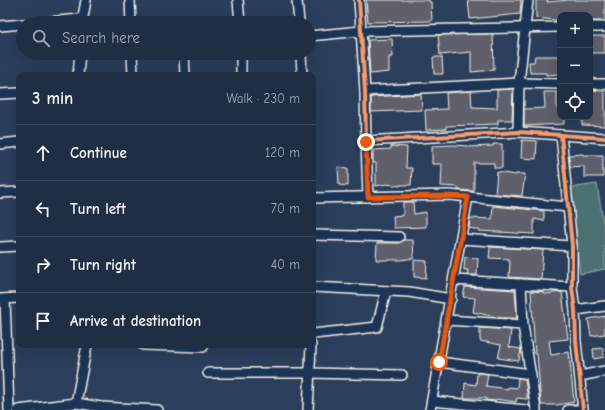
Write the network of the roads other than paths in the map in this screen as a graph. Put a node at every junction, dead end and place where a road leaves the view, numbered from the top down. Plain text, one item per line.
1 (86, 0) edge
2 (130, 0) edge
3 (238, 0) edge
4 (298, 0) edge
5 (359, 0) edge
6 (528, 0) edge
7 (83, 16) edge
8 (131, 16) edge
9 (239, 16) edge
10 (299, 16) edge
11 (16, 25) edge
12 (0, 26) edge
13 (525, 27) junction
14 (557, 27) edge
15 (593, 27) edge
16 (605, 27) edge
17 (361, 31) junction
18 (316, 35) edge
19 (79, 60) edge
20 (132, 60) edge
21 (184, 60) edge
22 (241, 60) edge
23 (301, 60) edge
24 (78, 72) edge
25 (133, 72) edge
26 (185, 72) edge
27 (241, 72) edge
28 (302, 72) edge
29 (519, 83) junction
30 (557, 84) edge
31 (593, 84) edge
32 (605, 84) edge
33 (365, 91) junction
34 (16, 93) edge
35 (0, 94) edge
36 (518, 132) junction
37 (561, 135) junction
38 (605, 138) edge
39 (16, 142) edge
40 (366, 142) junction
41 (0, 144) edge
42 (16, 192) edge
43 (0, 193) edge
44 (368, 197) junction
45 (468, 197) junction
46 (316, 198) edge
47 (568, 207) junction
48 (316, 235) edge
49 (399, 237) dead end
50 (461, 239) junction
51 (0, 246) edge
52 (16, 246) edge
53 (572, 246) junction
54 (454, 280) junction
55 (521, 284) junction
56 (316, 287) edge
57 (572, 287) junction
58 (386, 291) junction
59 (16, 298) edge
60 (3, 299) edge
61 (451, 299) junction
62 (605, 306) edge
63 (575, 310) junction
64 (447, 320) junction
65 (523, 324) junction
66 (316, 334) edge
67 (86, 348) edge
68 (310, 348) edge
69 (439, 362) junction
70 (605, 371) edge
71 (309, 372) junction
72 (208, 373) dead end
73 (531, 374) junction
74 (402, 375) dead end
75 (580, 376) junction
76 (76, 403) junction
77 (431, 406) edge
78 (63, 407) edge
79 (101, 409) edge
80 (10, 410) edge
81 (18, 410) edge
82 (157, 410) edge
83 (308, 410) edge
84 (526, 410) edge
85 (536, 410) edge
86 (568, 410) edge
87 (583, 410) edge

1 - 7 street
2 - 8 street
3 - 9 street
4 - 10 street
5 - 17 street
6 - 13 street
11 - 12 street
13 - 14 street
13 - 17 street
13 - 29 street
15 - 16 street
17 - 18 street
17 - 33 street
19 - 24 street
20 - 25 street
21 - 26 street
22 - 27 street
23 - 28 street
29 - 30 street
29 - 33 street
29 - 36 street
31 - 32 street
33 - 40 street
34 - 35 street
36 - 37 street
36 - 40 street
37 - 38 street
37 - 47 street
39 - 41 street
40 - 44 street
42 - 43 street
44 - 45 street
44 - 46 street
45 - 47 street
45 - 50 street
47 - 53 street
48 - 49 street
50 - 53 street
50 - 54 street
51 - 52 street
53 - 57 street
54 - 55 street
54 - 61 street
55 - 57 street
55 - 65 street
56 - 58 street
57 - 63 street
58 - 61 street
58 - 66 street
59 - 60 street
60 - 80 street
61 - 64 street
62 - 63 street
63 - 75 street
64 - 65 street
64 - 69 street
65 - 73 street
67 - 76 street
68 - 71 street
69 - 73 street
69 - 77 street
70 - 75 street
71 - 72 street
71 - 74 street
71 - 83 street
73 - 85 street
75 - 87 street
76 - 78 street
76 - 79 street
77 - 84 street
78 - 81 street
79 - 82 street
86 - 87 street

